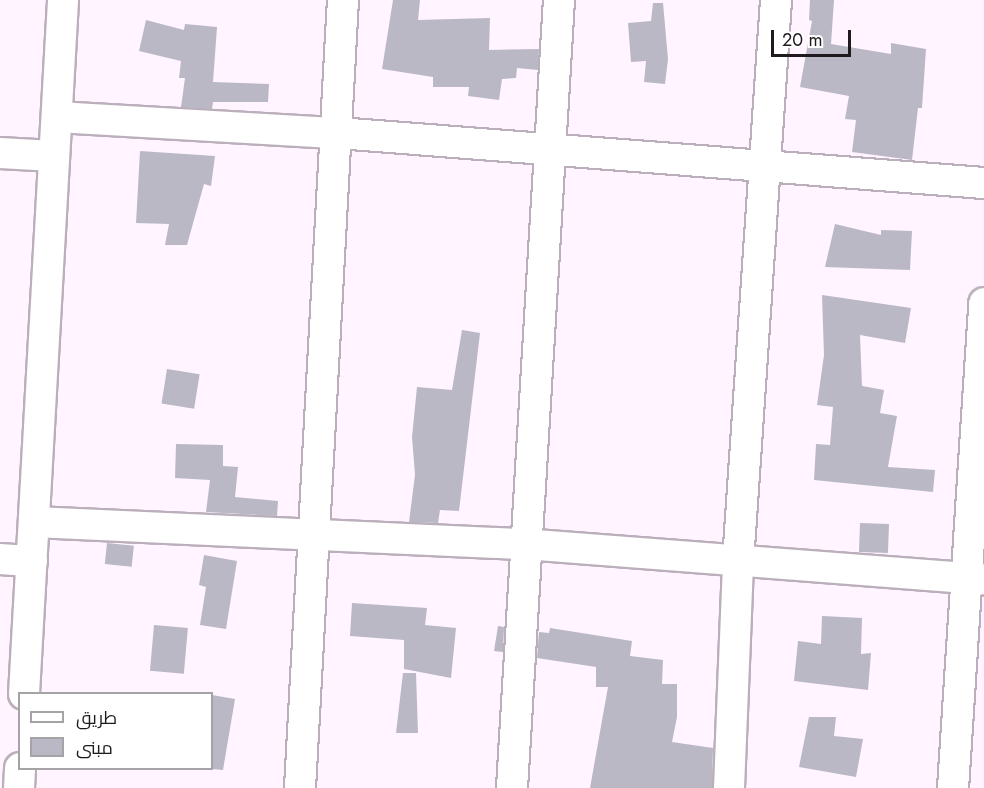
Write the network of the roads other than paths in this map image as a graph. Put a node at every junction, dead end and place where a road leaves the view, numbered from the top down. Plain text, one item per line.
1 (63, 0) edge
2 (343, 0) edge
3 (560, 0) edge
4 (776, 0) edge
5 (57, 117) junction
6 (338, 133) junction
7 (548, 150) junction
8 (0, 153) edge
9 (54, 156) junction
10 (763, 165) junction
11 (984, 183) edge
12 (984, 303) edge
13 (34, 522) junction
14 (315, 534) junction
15 (524, 544) junction
16 (0, 559) edge
17 (32, 561) junction
18 (738, 562) junction
19 (974, 578) edge
20 (24, 692) edge
21 (20, 770) edge
22 (19, 788) edge
23 (300, 788) edge
24 (512, 788) edge
25 (729, 788) edge
26 (953, 788) edge

1 - 5 street
2 - 6 street
3 - 7 street
4 - 10 street
5 - 6 street
5 - 9 street
6 - 7 street
6 - 14 street
7 - 10 street
7 - 15 street
8 - 9 street
9 - 13 street
10 - 11 street
10 - 18 street
12 - 19 street
13 - 14 street
13 - 17 street
14 - 15 street
14 - 23 street
15 - 18 street
15 - 24 street
16 - 17 street
17 - 20 street
18 - 19 street
18 - 25 street
19 - 26 street
21 - 22 street

